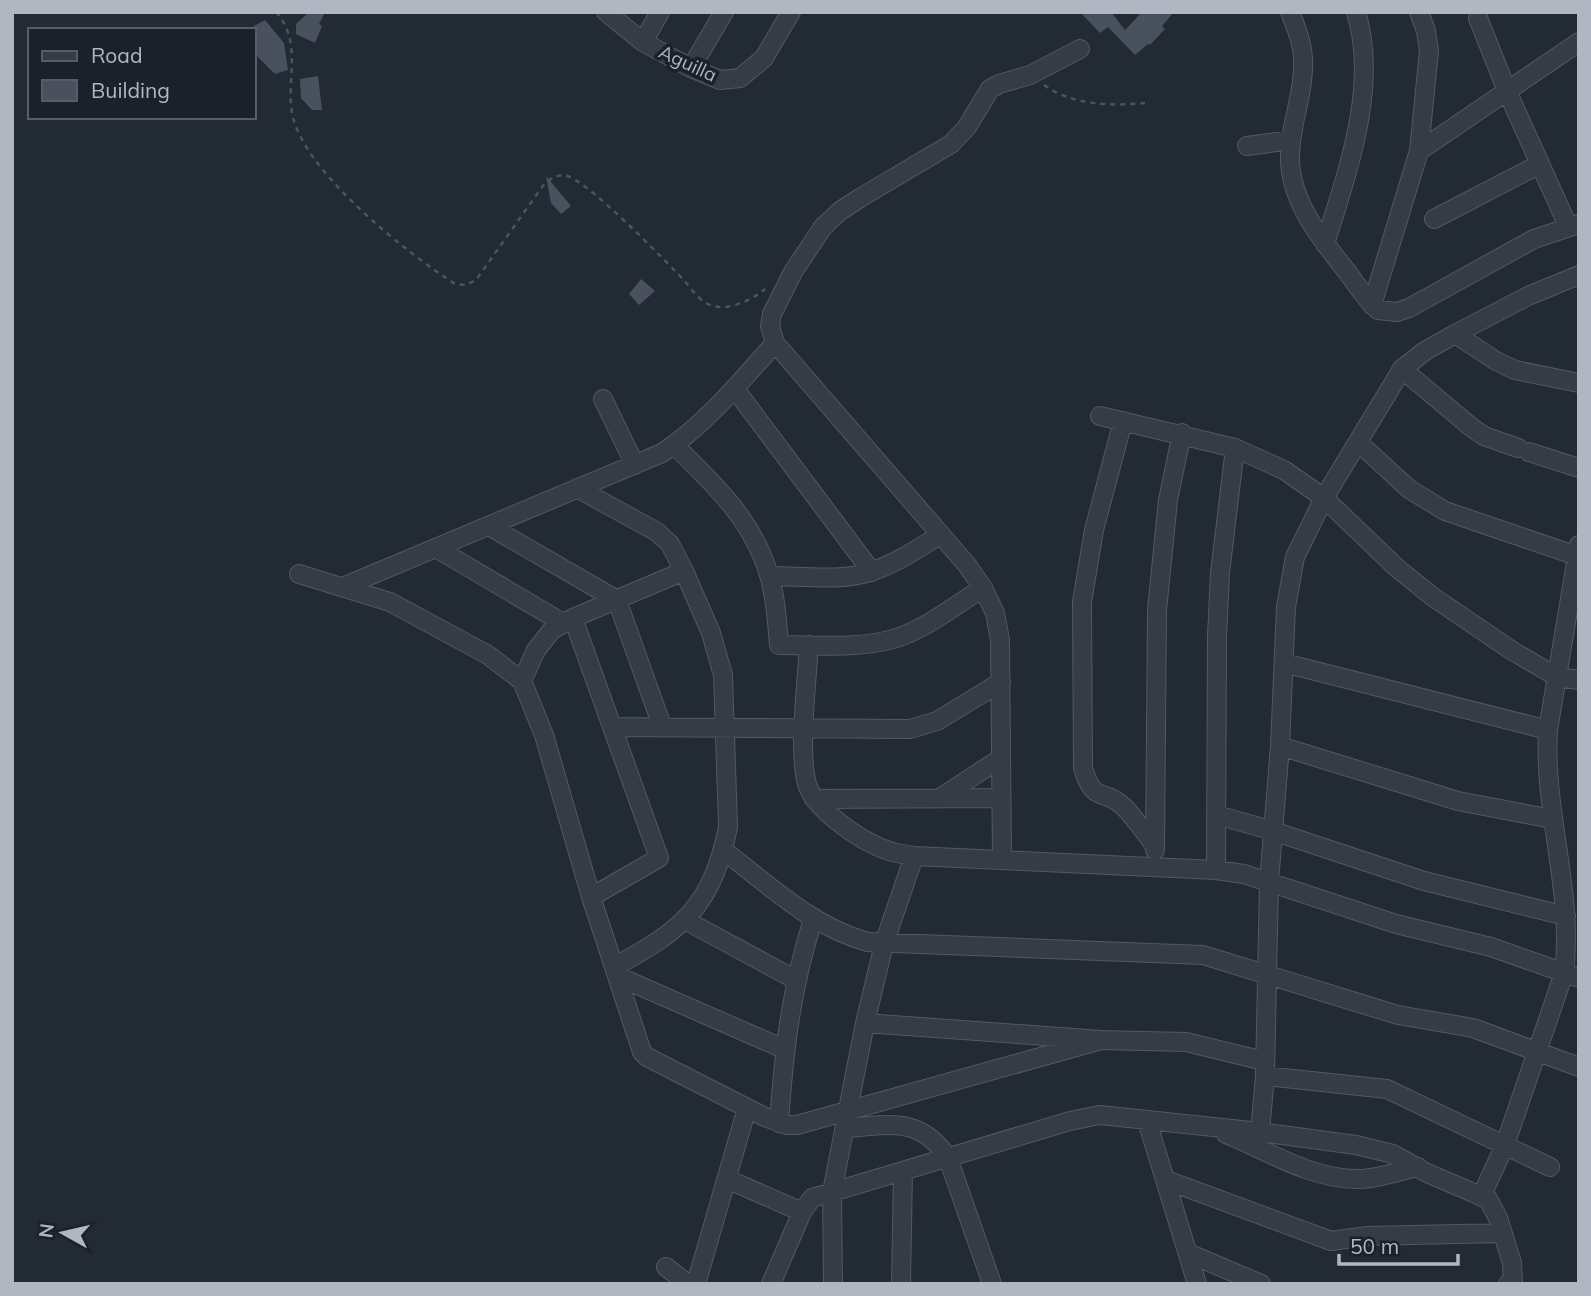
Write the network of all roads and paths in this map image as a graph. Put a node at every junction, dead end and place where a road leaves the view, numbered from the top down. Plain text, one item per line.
1 (276, 12) edge
2 (606, 12) edge
3 (660, 12) edge
4 (724, 12) edge
5 (790, 12) edge
6 (1290, 12) edge
7 (1356, 12) edge
8 (1419, 12) edge
9 (1478, 18) dead end
10 (643, 41) junction
11 (1579, 42) edge
12 (1080, 49) dead end
13 (691, 68) junction
14 (1030, 75) junction
15 (1507, 91) junction
16 (1145, 103) dead end
17 (1291, 140) junction
18 (1247, 146) dead end
19 (1419, 151) junction
20 (1540, 164) junction
21 (1434, 219) dead end
22 (1574, 225) edge
23 (1325, 244) junction
24 (1579, 275) edge
25 (787, 284) junction
26 (1372, 305) junction
27 (1455, 334) junction
28 (775, 343) junction
29 (1402, 369) junction
30 (1579, 383) edge
31 (735, 388) junction
32 (603, 399) dead end
33 (1100, 416) dead end
34 (1123, 421) junction
35 (1182, 433) junction
36 (1359, 443) junction
37 (674, 445) junction
38 (1235, 447) junction
39 (635, 465) junction
40 (1579, 468) edge
41 (577, 488) junction
42 (1324, 498) junction
43 (489, 526) junction
44 (940, 534) junction
45 (436, 548) junction
46 (1578, 550) edge
47 (684, 571) junction
48 (872, 572) junction
49 (299, 574) dead end
50 (770, 576) junction
51 (345, 586) junction
52 (983, 588) junction
53 (1575, 594) edge
54 (617, 600) junction
55 (568, 621) junction
56 (809, 645) junction
57 (1284, 663) junction
58 (1557, 677) junction
59 (1579, 680) edge
60 (522, 681) junction
61 (1001, 682) junction
62 (662, 726) junction
63 (612, 727) junction
64 (726, 727) junction
65 (804, 729) junction
66 (1548, 730) junction
67 (1280, 746) junction
68 (1001, 758) junction
69 (940, 798) junction
70 (1001, 798) junction
71 (814, 799) junction
72 (1217, 815) junction
73 (1552, 819) junction
74 (1273, 831) junction
75 (1155, 846) junction
76 (723, 850) junction
77 (914, 856) junction
78 (1002, 860) junction
79 (1154, 867) junction
80 (1216, 870) junction
81 (1269, 882) junction
82 (591, 897) junction
83 (1566, 916) junction
84 (813, 919) junction
85 (685, 920) junction
86 (884, 944) junction
87 (616, 972) junction
88 (1266, 975) junction
89 (1572, 976) edge
90 (796, 980) junction
91 (865, 1023) junction
92 (1101, 1040) junction
93 (784, 1049) junction
94 (1538, 1052) junction
95 (1579, 1067) edge
96 (1264, 1068) junction
97 (747, 1108) junction
98 (849, 1110) junction
99 (1147, 1121) junction
100 (779, 1123) junction
101 (846, 1128) junction
102 (1265, 1138) junction
103 (1504, 1145) junction
104 (948, 1158) junction
105 (1418, 1167) junction
106 (1550, 1167) dead end
107 (903, 1171) junction
108 (727, 1179) junction
109 (1166, 1180) junction
110 (832, 1192) junction
111 (1481, 1197) junction
112 (802, 1212) junction
113 (1503, 1233) junction
114 (1188, 1254) junction
115 (666, 1267) dead end
116 (990, 1283) edge
117 (688, 1284) edge
118 (696, 1284) edge
119 (771, 1284) edge
120 (833, 1284) edge
121 (901, 1284) edge
122 (1197, 1284) edge
123 (1261, 1284) edge
124 (1508, 1284) edge

1 - 25 path
2 - 10 street, Aguilla
3 - 10 street
4 - 13 street
5 - 13 street, Aguilla
6 - 17 street
7 - 23 street
8 - 19 street
9 - 15 street
10 - 13 street, Aguilla
11 - 15 street
12 - 14 street
14 - 16 path
14 - 25 street
15 - 19 street
15 - 20 street
17 - 18 street
17 - 23 street
19 - 26 street
20 - 21 street
20 - 22 street
22 - 26 street
23 - 26 street
24 - 27 street
25 - 28 street
27 - 29 street
27 - 30 street
28 - 31 street
28 - 44 street
29 - 36 street
29 - 40 street
31 - 37 street
31 - 48 street
32 - 39 street
33 - 34 street
34 - 35 street
34 - 75 street
35 - 38 street
35 - 75 street
36 - 42 street
36 - 46 street
37 - 39 street
37 - 50 street
38 - 42 street
38 - 72 street
39 - 41 street
41 - 43 street
41 - 47 street
42 - 57 street
42 - 58 street
43 - 45 street
43 - 54 street
44 - 48 street
44 - 52 street
45 - 51 street
45 - 55 street
46 - 53 street
47 - 54 street
47 - 64 street
48 - 50 street
49 - 51 street
50 - 56 street
51 - 60 street
52 - 56 street
52 - 61 street
53 - 58 street
54 - 55 street
54 - 62 street
55 - 60 street
55 - 63 street
56 - 65 street
57 - 66 street
57 - 67 street
58 - 59 street
58 - 66 street
60 - 82 street
61 - 65 street
61 - 68 street
62 - 63 street
62 - 64 street
63 - 82 street
64 - 65 street
64 - 76 street
65 - 71 street
66 - 73 street
67 - 73 street
67 - 74 street
68 - 69 street
68 - 70 street
69 - 70 street
69 - 71 street
70 - 78 street
71 - 77 street
72 - 74 street
72 - 80 street
73 - 83 street
74 - 81 street
74 - 83 street
75 - 79 street
76 - 84 street
76 - 85 street
77 - 78 street
77 - 86 street
78 - 79 street
79 - 80 street
80 - 81 street
81 - 88 street
81 - 89 street
82 - 87 street
83 - 89 street
84 - 86 street
84 - 90 street
85 - 87 street
85 - 90 street
86 - 88 street
86 - 91 street
87 - 93 street
87 - 97 street
88 - 94 street
88 - 96 street
89 - 94 street
90 - 93 street
91 - 92 street
91 - 98 street
92 - 96 street
92 - 98 street
93 - 100 street
94 - 95 street
94 - 103 street
96 - 102 street
96 - 103 street
97 - 100 street
97 - 108 street
98 - 100 street
98 - 101 street
99 - 102 street
99 - 104 street
99 - 109 street
101 - 104 street
101 - 110 street
102 - 105 street
102 - 105 street
103 - 106 street
103 - 111 street
104 - 107 street
104 - 116 street
105 - 111 street
107 - 110 street
107 - 121 street
108 - 112 street
108 - 118 street
109 - 113 street
109 - 114 street
110 - 112 street
110 - 120 street
111 - 113 street
112 - 119 street
113 - 124 street
114 - 122 street
114 - 123 street
115 - 117 street

